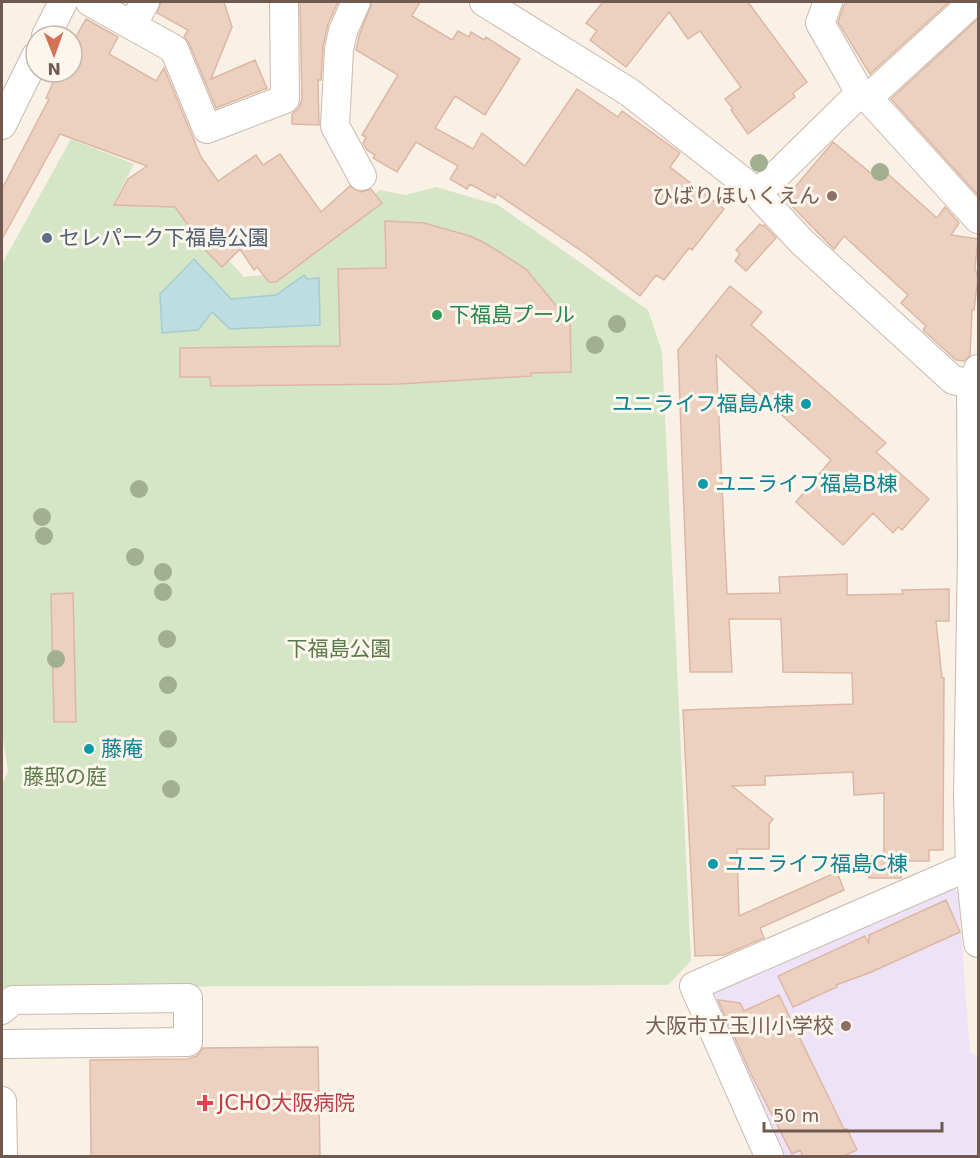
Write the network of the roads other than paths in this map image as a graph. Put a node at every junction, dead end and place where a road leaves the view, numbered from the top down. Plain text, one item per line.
1 (63, 2) edge
2 (90, 2) edge
3 (284, 2) edge
4 (356, 2) edge
5 (484, 2) edge
6 (828, 2) edge
7 (973, 2) edge
8 (138, 13) edge
9 (52, 24) edge
10 (24, 80) edge
11 (864, 95) junction
12 (2, 125) edge
13 (362, 176) dead end
14 (758, 192) junction
15 (978, 219) edge
16 (976, 379) edge
17 (974, 647) edge
18 (973, 796) edge
19 (970, 867) junction
20 (978, 933) edge
21 (2, 1010) edge
22 (2, 1044) edge
23 (2, 1101) edge
24 (3, 1156) edge
25 (769, 1156) edge

1 - 9 street
2 - 8 street
3 - 8 street
4 - 13 street
5 - 14 street
6 - 11 street
7 - 11 street
10 - 12 street
11 - 14 street
11 - 15 street
14 - 16 street
16 - 17 street
17 - 18 street
18 - 19 street
19 - 20 street
19 - 25 street
21 - 22 street
23 - 24 street

